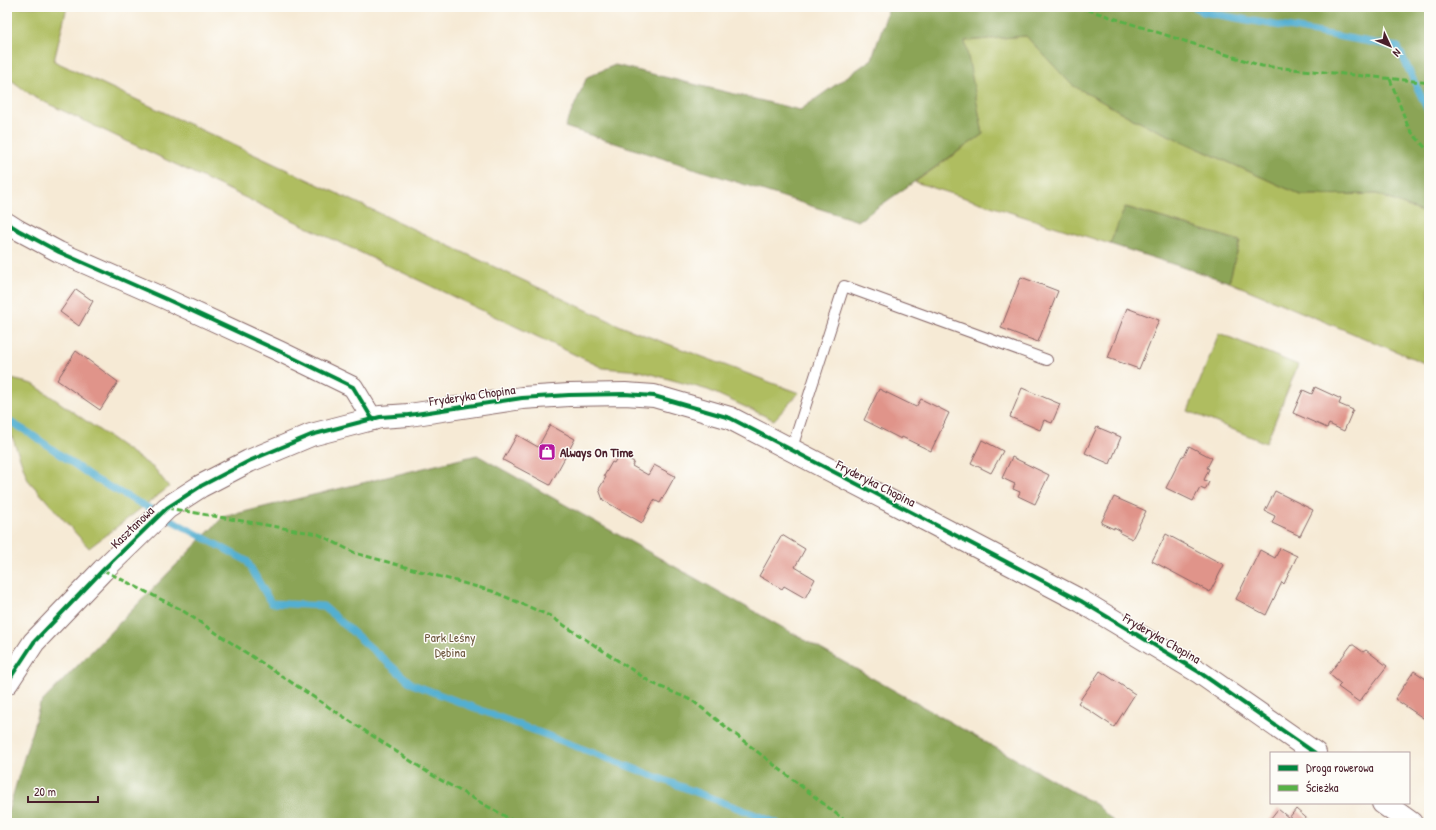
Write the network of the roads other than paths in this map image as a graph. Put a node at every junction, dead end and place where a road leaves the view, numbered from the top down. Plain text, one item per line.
1 (7, 222) edge
2 (1047, 360) dead end
3 (376, 418) junction
4 (791, 451) junction
5 (7, 683) edge
6 (1313, 752) edge
7 (1384, 804) edge
8 (1411, 823) edge

1 - 3 street
2 - 4 lane
3 - 4 street, Fryderyka Chopina
3 - 5 street, Kasztanowa
4 - 6 street, Fryderyka Chopina
7 - 8 street

